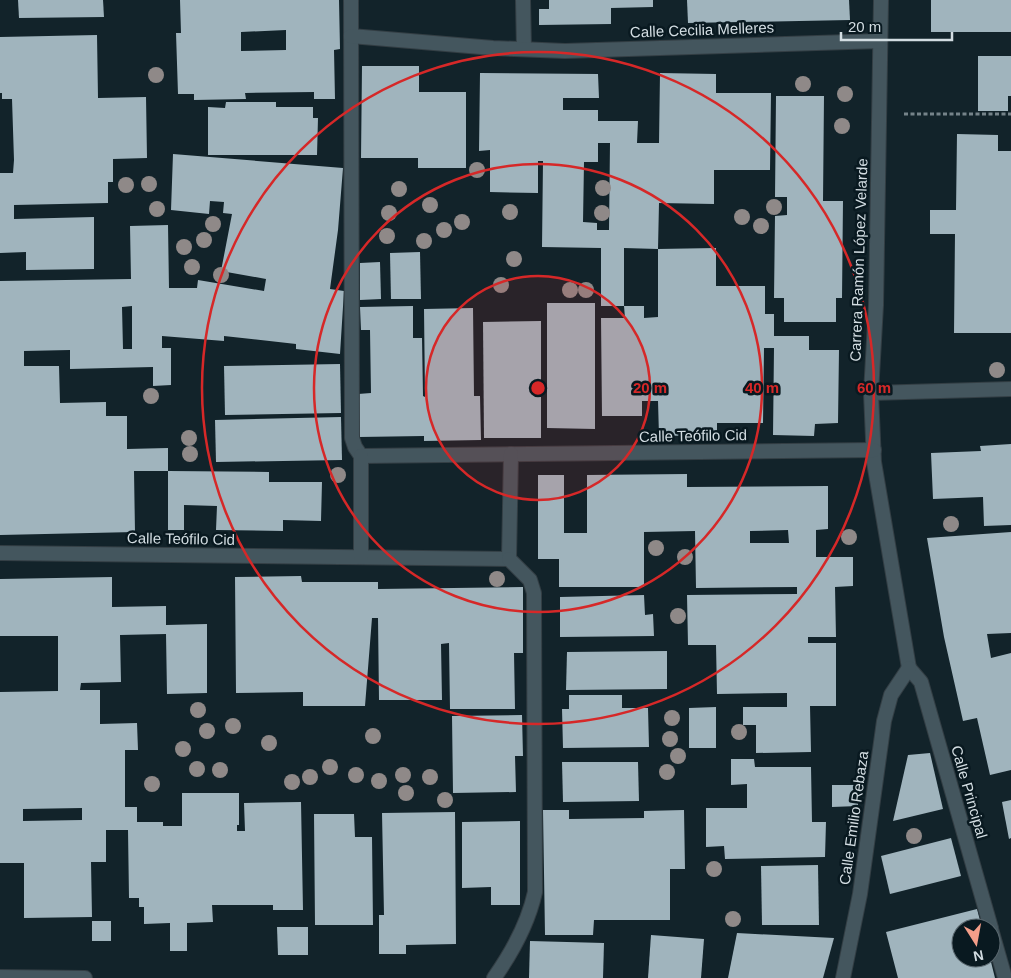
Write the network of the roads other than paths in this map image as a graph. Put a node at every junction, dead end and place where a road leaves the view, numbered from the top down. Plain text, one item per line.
1 (351, 0) edge
2 (523, 0) edge
3 (881, 0) edge
4 (352, 36) junction
5 (880, 41) junction
6 (524, 48) junction
7 (1011, 389) edge
8 (871, 393) junction
9 (874, 450) junction
10 (511, 454) junction
11 (362, 456) junction
12 (0, 553) edge
13 (361, 557) junction
14 (510, 558) junction
15 (909, 668) junction
16 (988, 918) edge
17 (1001, 964) edge
18 (0, 977) edge
19 (85, 978) edge
20 (494, 978) edge
21 (843, 978) edge
22 (1005, 978) edge

1 - 4 street
2 - 6 street
3 - 5 street, Carrera Ramón López Velarde
4 - 6 street, Calle Cecilia Melleres
4 - 11 street
5 - 6 street, Calle Cecilia Melleres
5 - 8 street, Carrera Ramón López Velarde
7 - 8 street
8 - 9 street, Carrera Ramón López Velarde
9 - 10 street, Calle Teófilo Cid
9 - 15 street, Carrera Ramón López Velarde
10 - 11 street, Calle Teófilo Cid
10 - 14 street
11 - 13 street
12 - 13 street, Calle Teófilo Cid
13 - 14 street, Calle Teófilo Cid
14 - 20 street
15 - 16 street, Calle Principal
15 - 21 street, Calle Emilio Rebaza
17 - 22 street, Calle Principal
18 - 19 street

